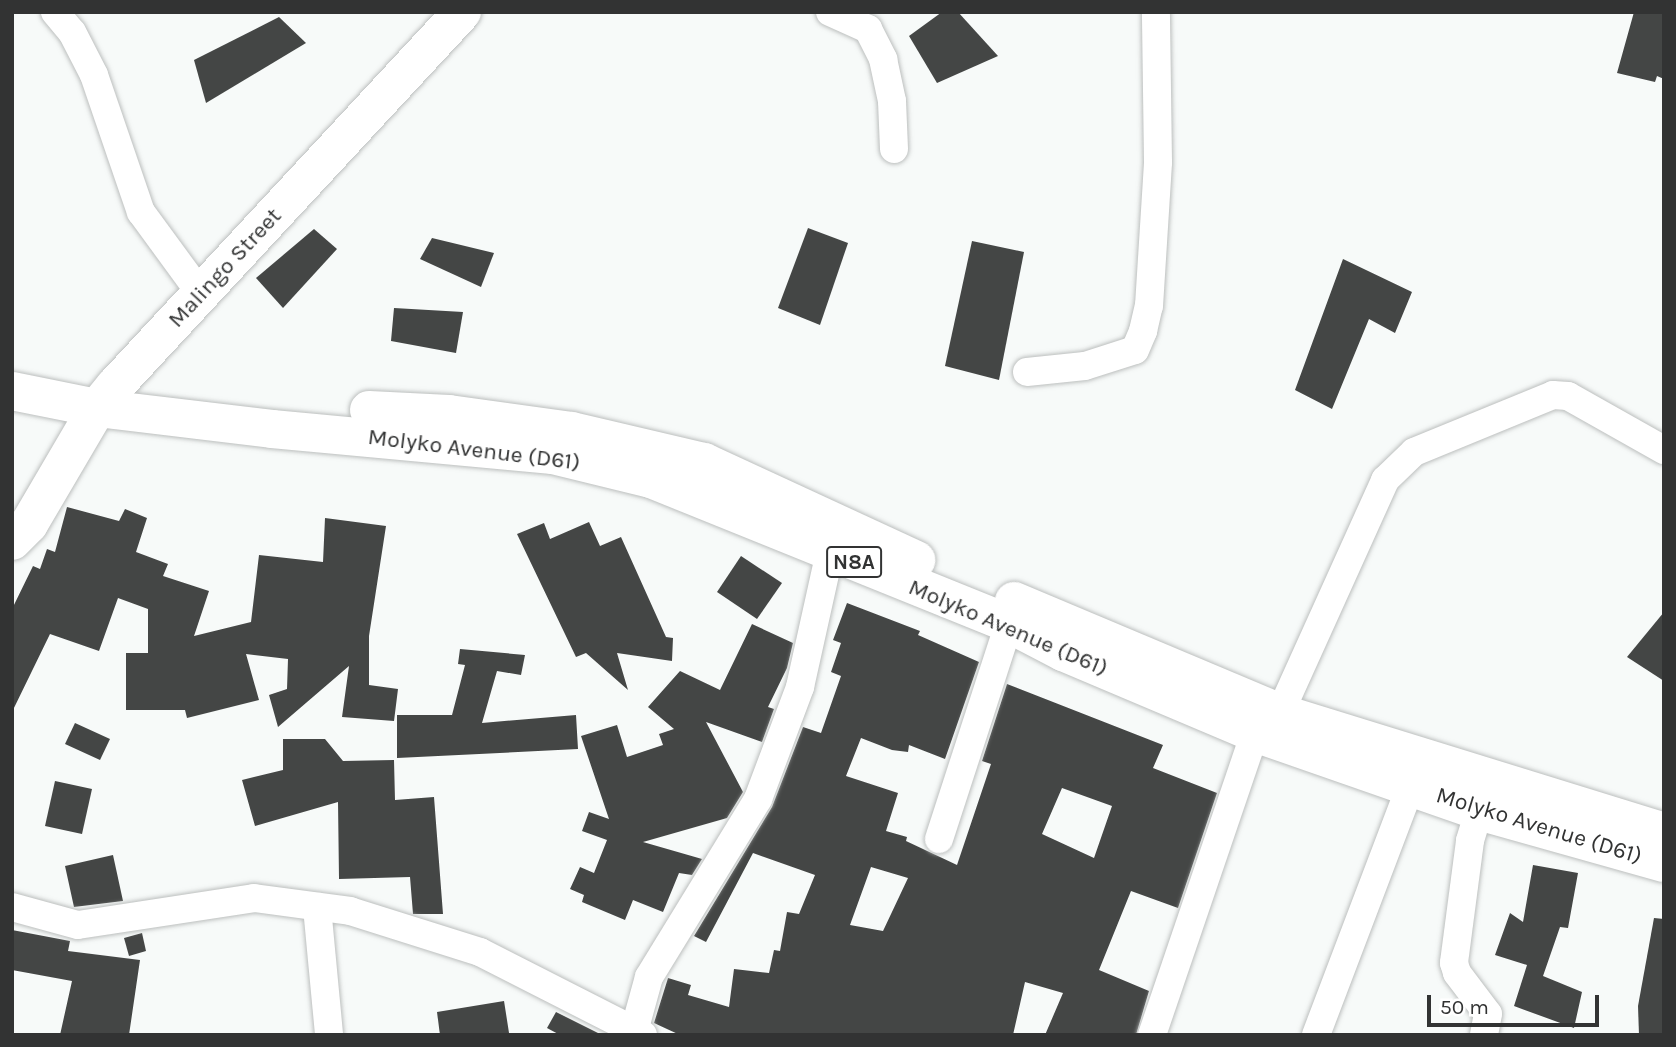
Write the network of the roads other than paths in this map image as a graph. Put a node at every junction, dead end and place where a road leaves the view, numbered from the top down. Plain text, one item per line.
1 (55, 12) edge
2 (462, 12) edge
3 (830, 12) edge
4 (1156, 12) edge
5 (865, 21) edge
6 (894, 149) dead end
7 (201, 293) junction
8 (12, 365) edge
9 (1027, 372) dead end
10 (12, 391) edge
11 (106, 397) junction
12 (1664, 450) edge
13 (12, 541) edge
14 (830, 552) junction
15 (1009, 624) junction
16 (1267, 723) junction
17 (1416, 772) junction
18 (1479, 811) junction
19 (1664, 832) edge
20 (939, 839) dead end
21 (1664, 863) edge
22 (12, 907) edge
23 (317, 907) junction
24 (637, 1033) edge
25 (329, 1035) edge
26 (1152, 1035) edge
27 (1315, 1035) edge
28 (1484, 1035) edge

1 - 7 street
2 - 7 main road, Malingo Street
3 - 5 street
4 - 9 street
5 - 6 street
7 - 11 main road, Malingo Street
8 - 11 main road, Molyko Avenue (D61) / N8A
10 - 11 main road, Molyko Avenue (D61) / N8A
11 - 13 main road, Malingo Street
11 - 14 main road, Molyko Avenue (D61) / N8A
11 - 16 main road, Molyko Avenue (D61) / N8A
12 - 16 street
14 - 15 main road, Molyko Avenue (D61) / N8A
14 - 24 street
15 - 16 main road, Molyko Avenue (D61) / N8A
15 - 20 street
16 - 17 main road, Molyko Avenue (D61) / N8A
16 - 26 street
17 - 18 main road, Molyko Avenue (D61) / N8A
17 - 19 main road, Molyko Avenue (D61) / N8A
17 - 27 street
18 - 21 main road, Molyko Avenue (D61) / N8A
18 - 28 street
22 - 23 street
23 - 24 street
23 - 25 street

